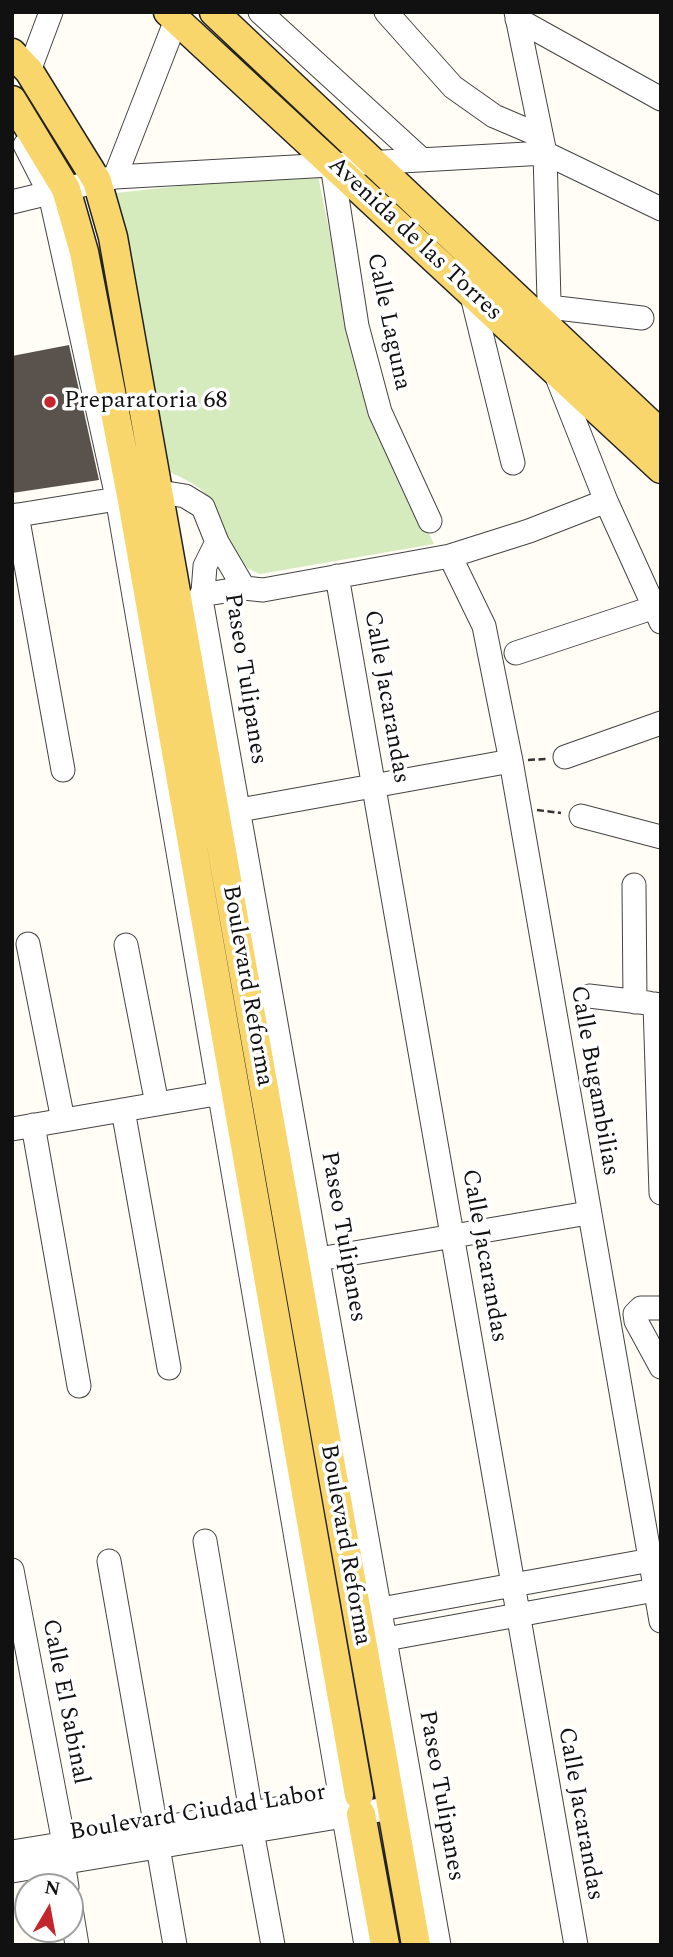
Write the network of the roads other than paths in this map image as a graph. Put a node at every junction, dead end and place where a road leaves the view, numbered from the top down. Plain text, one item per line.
1 (51, 12) edge
2 (214, 12) edge
3 (261, 12) edge
4 (386, 12) edge
5 (516, 15) edge
6 (172, 16) edge
7 (21, 62) edge
8 (661, 99) edge
9 (13, 110) edge
10 (543, 144) junction
11 (420, 158) junction
12 (372, 162) junction
13 (332, 165) junction
14 (106, 179) junction
15 (58, 191) junction
16 (12, 202) edge
17 (661, 209) edge
18 (471, 292) junction
19 (549, 317) junction
20 (642, 318) dead end
21 (554, 369) junction
22 (661, 434) edge
23 (513, 463) dead end
24 (661, 469) edge
25 (160, 492) junction
26 (124, 496) junction
27 (606, 501) junction
28 (15, 516) edge
29 (430, 521) dead end
30 (217, 542) junction
31 (450, 556) junction
32 (337, 576) junction
33 (244, 588) junction
34 (201, 595) junction
35 (658, 614) edge
36 (516, 653) dead end
37 (661, 723) edge
38 (565, 757) road end
39 (511, 761) junction
40 (63, 770) dead end
41 (375, 787) junction
42 (240, 810) junction
43 (581, 816) road end
44 (661, 837) edge
45 (634, 885) dead end
46 (28, 944) dead end
47 (126, 945) dead end
48 (589, 996) dead end
49 (650, 1003) edge
50 (240, 1090) junction
51 (157, 1104) junction
52 (123, 1110) junction
53 (63, 1120) junction
54 (22, 1127) edge
55 (661, 1193) edge
56 (588, 1213) junction
57 (453, 1237) junction
58 (319, 1259) junction
59 (661, 1308) edge
60 (661, 1367) edge
61 (169, 1368) dead end
62 (79, 1386) dead end
63 (205, 1541) dead end
64 (652, 1560) junction
65 (109, 1561) dead end
66 (12, 1570) edge
67 (513, 1585) junction
68 (656, 1590) junction
69 (381, 1609) junction
70 (517, 1615) junction
71 (661, 1621) edge
72 (386, 1639) junction
73 (390, 1799) junction
74 (351, 1806) junction
75 (252, 1822) junction
76 (157, 1837) junction
77 (12, 1852) edge
78 (64, 1853) junction
79 (12, 1871) edge
80 (66, 1873) edge
81 (175, 1945) edge
82 (273, 1945) edge
83 (366, 1945) edge
84 (385, 1945) edge
85 (416, 1945) edge
86 (439, 1945) edge
87 (576, 1945) edge

1 - 7 street
2 - 12 main road, Avenida de las Torres
3 - 11 street
4 - 10 street
5 - 8 street
5 - 10 street
6 - 13 main road, Avenida de las Torres
6 - 14 street
7 - 14 main road, Boulevard Reforma
9 - 15 main road, Boulevard Reforma
10 - 11 street
10 - 17 street
10 - 19 street
11 - 12 street
12 - 13 street
12 - 19 main road, Avenida de las Torres
13 - 14 street
13 - 18 main road, Avenida de las Torres
13 - 29 street, Calle Laguna
14 - 15 street
14 - 25 main road, Boulevard Reforma
15 - 16 street
15 - 26 main road, Boulevard Reforma
18 - 21 main road, Avenida de las Torres
18 - 23 street
19 - 20 street
19 - 21 street
19 - 22 main road, Avenida de las Torres
21 - 24 main road, Avenida de las Torres
21 - 27 street
25 - 26 street
25 - 30 street
25 - 50 main road, Boulevard Reforma
26 - 28 street
26 - 50 main road, Boulevard Reforma
27 - 31 street
27 - 35 street
28 - 40 street
30 - 33 street
30 - 34 street, Paseo Tulipanes
31 - 32 street
31 - 39 street, Calle Bugambilias
32 - 33 street
32 - 41 street, Calle Jacarandas
33 - 34 street
34 - 42 street, Paseo Tulipanes
35 - 36 street
37 - 38 street
39 - 41 street
39 - 56 street, Calle Bugambilias
41 - 42 street
41 - 57 street, Calle Jacarandas
42 - 58 street, Paseo Tulipanes
43 - 44 street
45 - 49 street
46 - 53 street
47 - 51 street
48 - 49 street
49 - 55 street
50 - 51 street
50 - 73 main road, Boulevard Reforma
50 - 74 main road, Boulevard Reforma
51 - 52 street
52 - 53 street
52 - 61 street
53 - 54 street
54 - 62 street
56 - 57 street
56 - 64 street, Calle Bugambilias
57 - 58 street
57 - 67 street, Calle Jacarandas
58 - 69 street, Paseo Tulipanes
59 - 60 street
63 - 75 street
64 - 67 street
64 - 68 street, Calle Bugambilias
65 - 76 street
66 - 78 street, Calle El Sabinal
67 - 69 street
67 - 70 street, Calle Jacarandas
68 - 70 street
68 - 71 street, Calle Bugambilias
69 - 72 street, Paseo Tulipanes
70 - 72 street
70 - 87 street, Calle Jacarandas
72 - 86 street, Paseo Tulipanes
73 - 74 street, Boulevard Ciudad Labor
73 - 85 main road, Boulevard Reforma
74 - 75 street, Boulevard Ciudad Labor
74 - 83 street
74 - 84 main road, Boulevard Reforma
75 - 76 street, Boulevard Ciudad Labor
75 - 82 street
76 - 78 street, Boulevard Ciudad Labor
76 - 81 street
77 - 78 street, Boulevard Ciudad Labor
78 - 79 street, Boulevard Ciudad Labor
78 - 80 street, Calle El Sabinal

